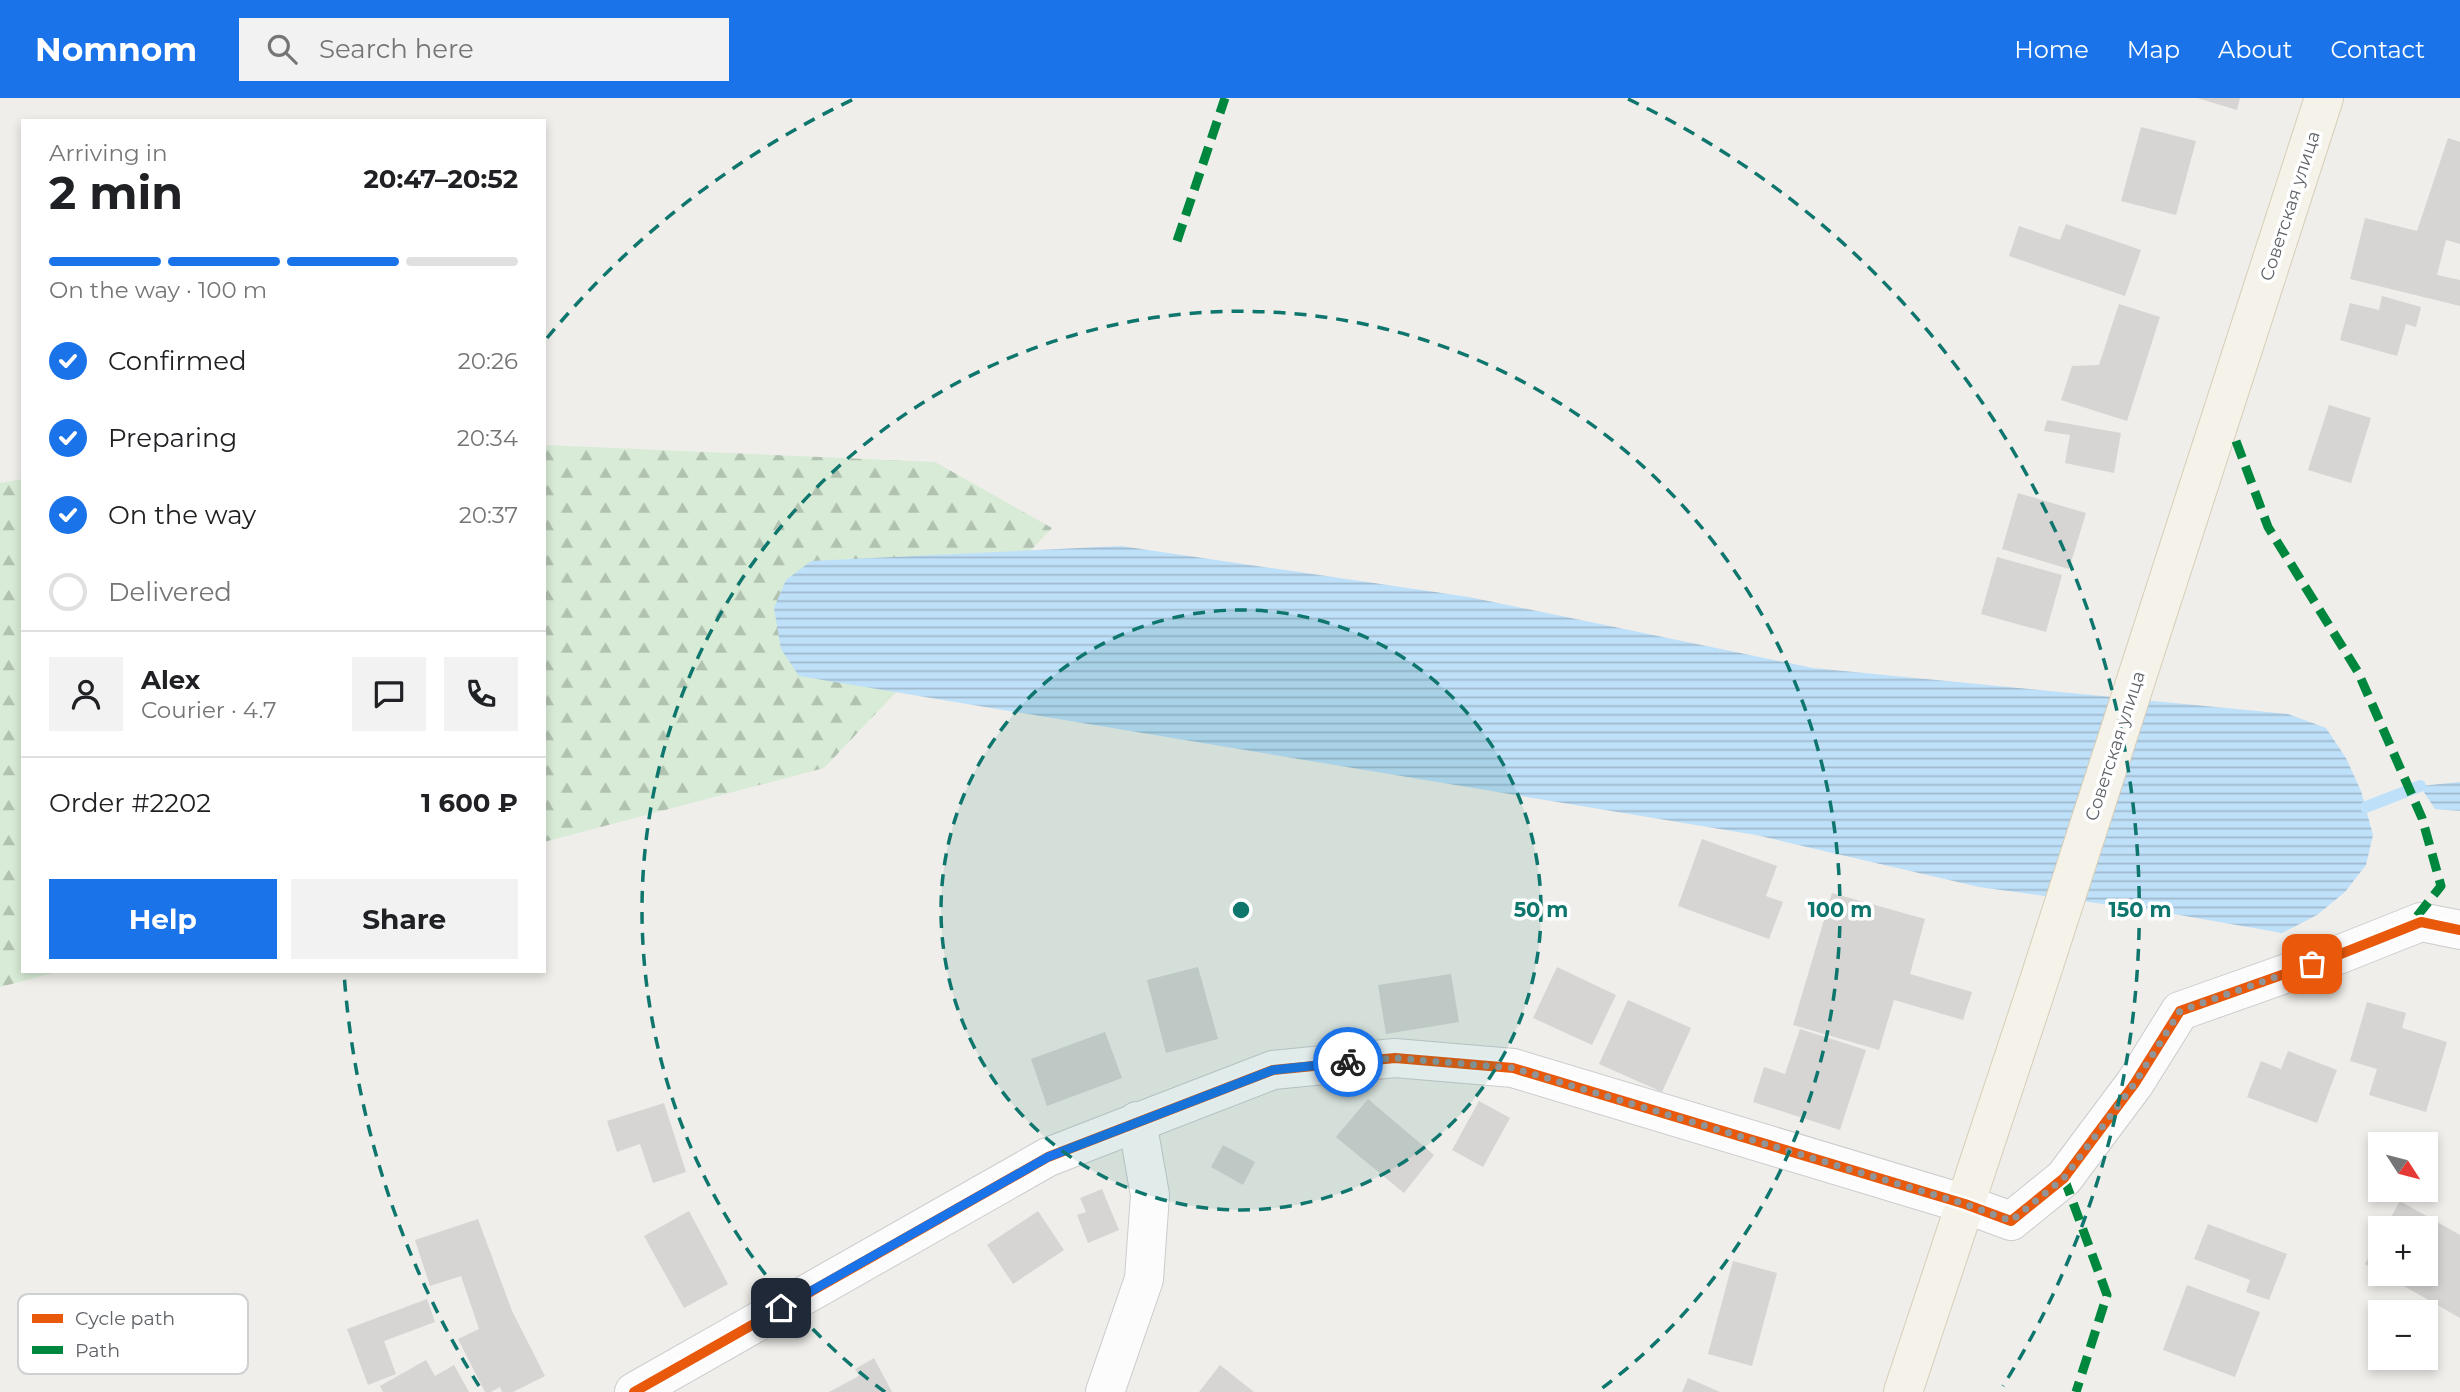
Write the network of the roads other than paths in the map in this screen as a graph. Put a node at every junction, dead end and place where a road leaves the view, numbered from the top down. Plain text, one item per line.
1 (2324, 98) edge
2 (2460, 930) edge
3 (1137, 1121) junction
4 (1965, 1204) junction
5 (634, 1392) edge
6 (1105, 1392) edge
7 (1903, 1392) edge

1 - 4 main road, Советская улица
2 - 4 street
3 - 4 street
3 - 5 street
3 - 6 street
4 - 7 main road, Советская улица

